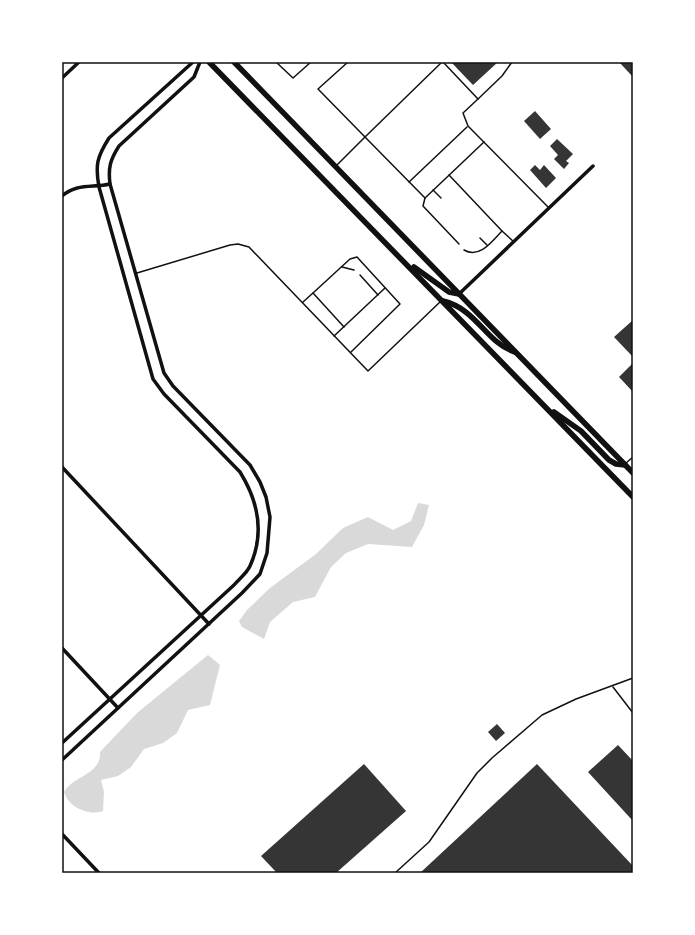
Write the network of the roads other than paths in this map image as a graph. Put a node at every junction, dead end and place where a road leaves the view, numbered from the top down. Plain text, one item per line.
1 (79, 62) edge
2 (193, 62) edge
3 (200, 62) edge
4 (210, 62) edge
5 (234, 62) edge
6 (276, 62) edge
7 (307, 62) edge
8 (311, 62) edge
9 (348, 62) edge
10 (442, 62) edge
11 (512, 62) edge
12 (308, 65) junction
13 (62, 78) edge
14 (478, 99) junction
15 (468, 126) junction
16 (365, 137) junction
17 (484, 142) junction
18 (335, 166) junction
19 (593, 166) dead end
20 (449, 175) junction
21 (409, 182) junction
22 (110, 184) junction
23 (98, 187) junction
24 (433, 190) junction
25 (62, 196) edge
26 (425, 198) junction
27 (441, 198) dead end
28 (549, 208) junction
29 (502, 231) junction
30 (480, 238) dead end
31 (514, 242) junction
32 (459, 244) dead end
33 (487, 245) junction
34 (464, 250) dead end
35 (401, 258) junction
36 (341, 267) junction
37 (354, 270) dead end
38 (135, 273) junction
39 (360, 275) dead end
40 (385, 288) junction
41 (313, 293) junction
42 (459, 294) junction
43 (378, 295) junction
44 (442, 301) junction
45 (302, 303) junction
46 (344, 327) junction
47 (334, 336) junction
48 (516, 352) junction
49 (350, 353) junction
50 (541, 402) junction
51 (633, 457) edge
52 (625, 464) junction
53 (62, 467) edge
54 (633, 473) edge
55 (633, 497) edge
56 (201, 615) junction
57 (209, 624) junction
58 (62, 648) edge
59 (633, 678) edge
60 (613, 687) junction
61 (110, 699) junction
62 (118, 708) junction
63 (633, 713) edge
64 (62, 743) edge
65 (62, 760) edge
66 (62, 834) edge
67 (99, 873) edge
68 (395, 873) edge

1 - 13 street
2 - 23 street
3 - 22 street
4 - 35 main road
5 - 18 main road
6 - 12 lane
7 - 12 lane
8 - 12 lane
9 - 16 lane
10 - 14 lane
10 - 16 lane
11 - 14 lane
14 - 15 lane
15 - 17 lane
15 - 21 lane
16 - 18 lane
16 - 21 lane
17 - 20 lane
17 - 28 lane
18 - 42 main road
19 - 28 street
20 - 24 lane
20 - 29 lane
21 - 26 lane
22 - 23 street
22 - 38 street
23 - 25 street
23 - 56 street
24 - 26 lane
24 - 27 lane
26 - 32 lane
28 - 31 street
29 - 31 lane
29 - 33 lane
30 - 33 lane
31 - 42 street
33 - 34 lane
35 - 42 main road
35 - 44 main road
36 - 37 lane
36 - 40 lane
36 - 41 lane
38 - 45 lane
38 - 57 street
39 - 43 lane
40 - 43 lane
40 - 49 lane
41 - 45 lane
41 - 46 lane
42 - 48 main road
43 - 46 lane
44 - 48 main road
44 - 49 lane
44 - 50 main road
45 - 47 lane
46 - 47 lane
47 - 49 lane
48 - 52 main road
50 - 52 main road
50 - 55 main road
51 - 52 lane
52 - 54 main road
53 - 56 street
56 - 57 street
56 - 61 street
57 - 62 street
58 - 61 street
59 - 60 lane
60 - 63 lane
60 - 68 lane
61 - 62 street
61 - 64 street
62 - 65 street
66 - 67 street

